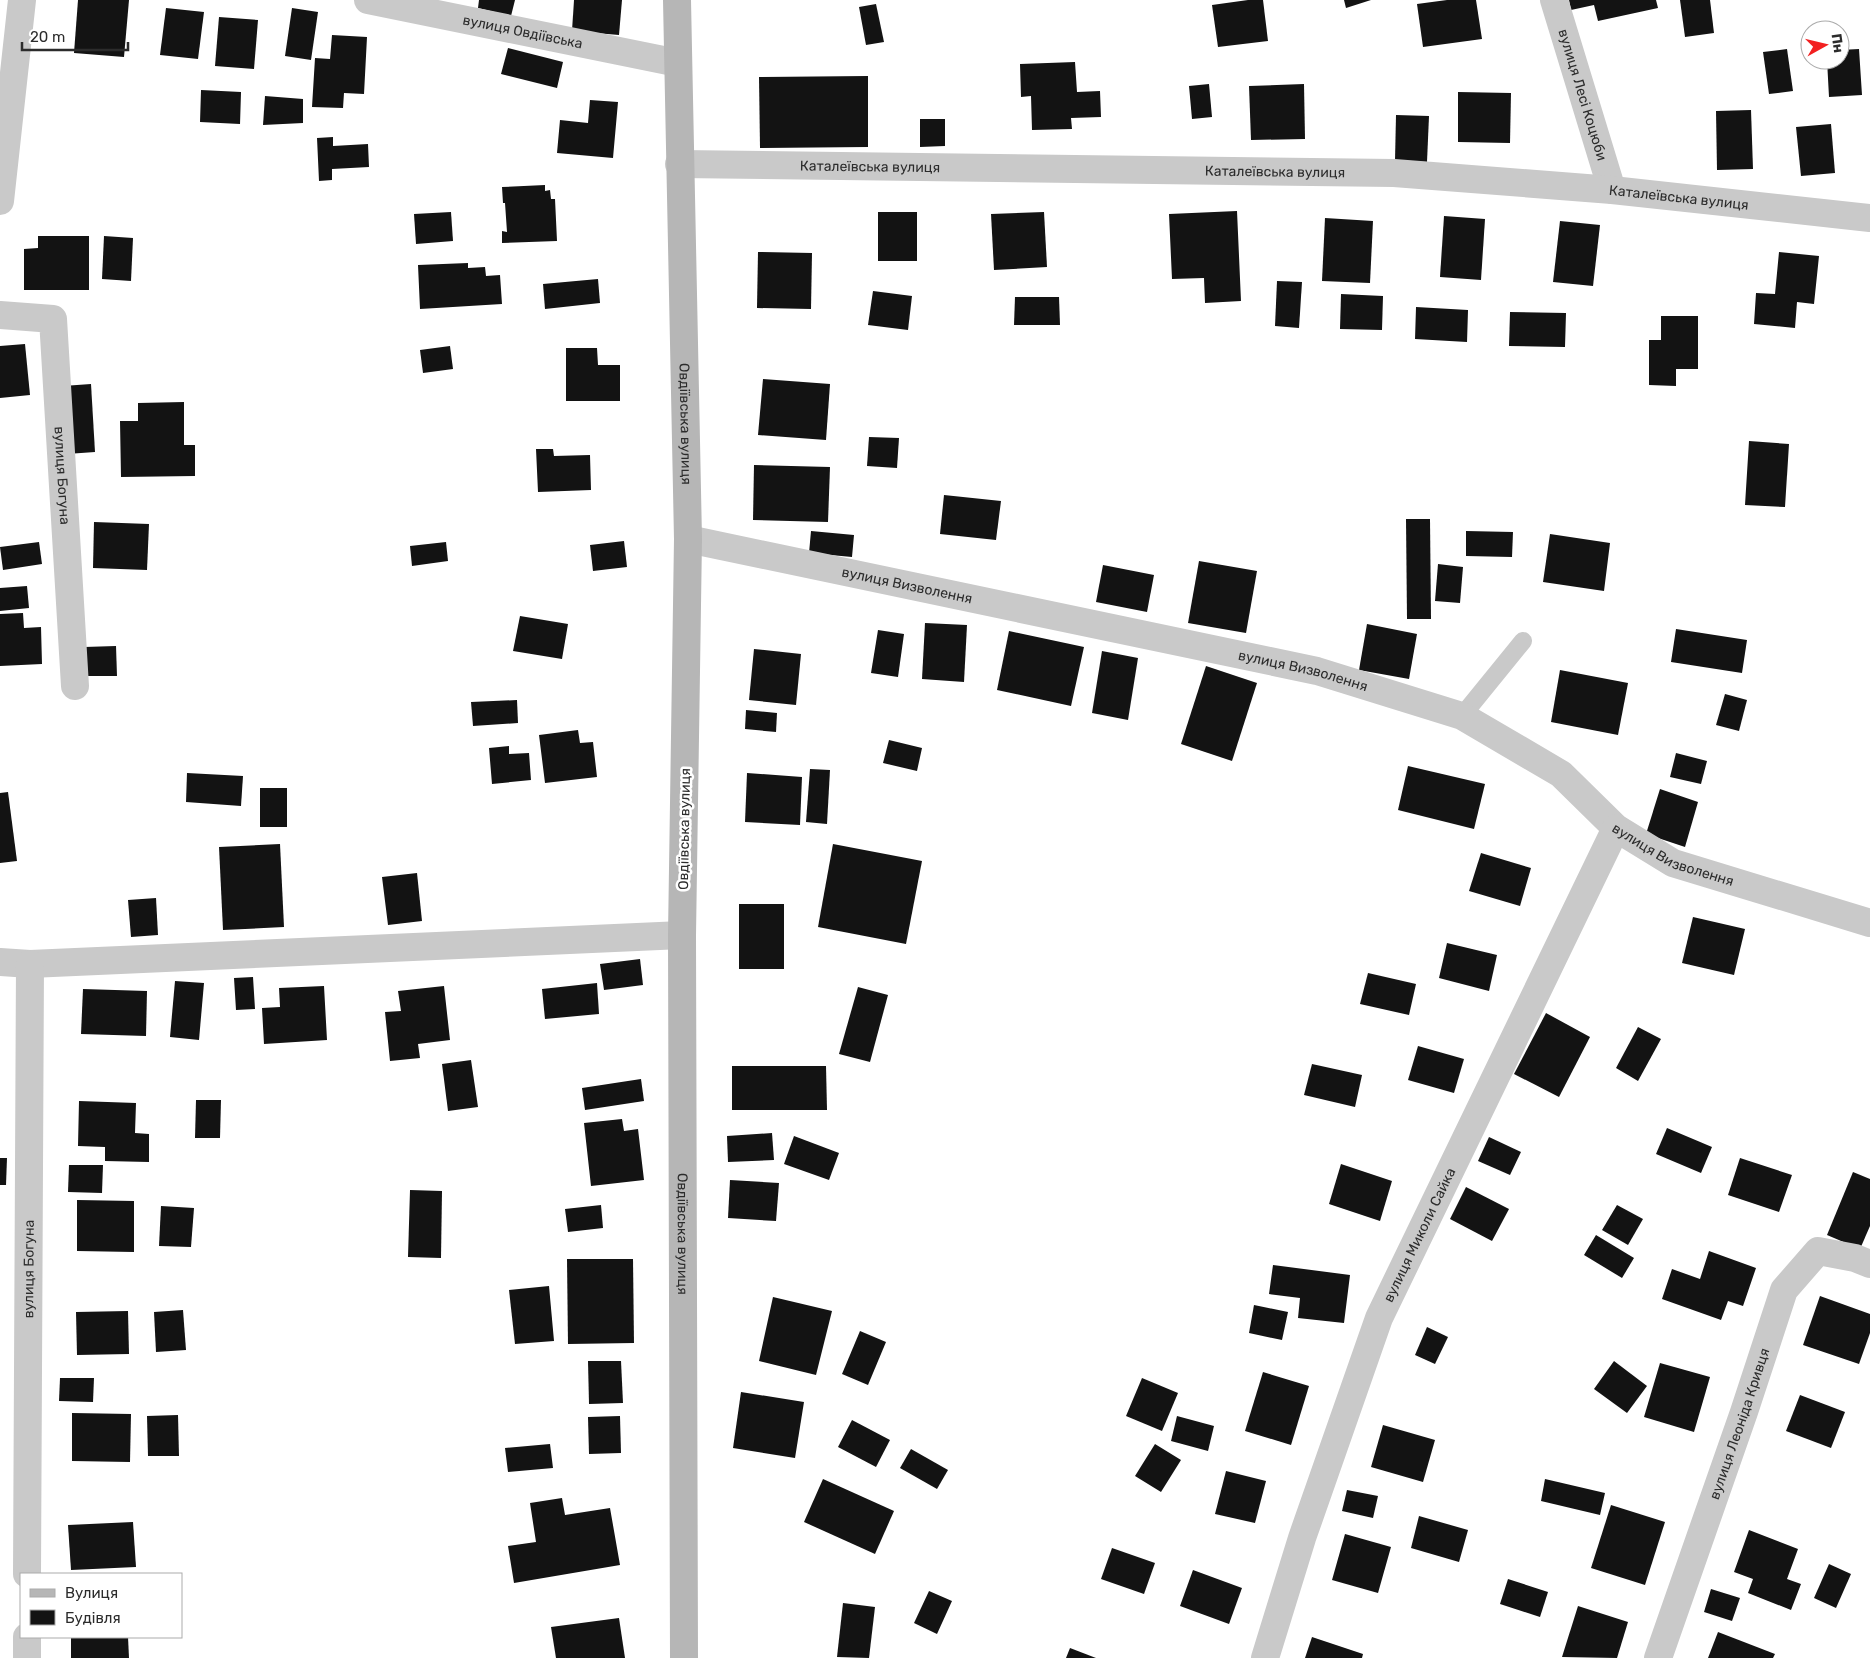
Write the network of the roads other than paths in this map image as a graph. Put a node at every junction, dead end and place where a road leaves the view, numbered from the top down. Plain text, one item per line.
1 (22, 0) edge
2 (368, 0) edge
3 (677, 0) edge
4 (1554, 0) edge
5 (678, 63) junction
6 (679, 164) junction
7 (1612, 190) junction
8 (0, 202) edge
9 (1870, 218) edge
10 (0, 315) edge
11 (688, 539) junction
12 (1523, 641) dead end
13 (75, 686) dead end
14 (1462, 716) junction
15 (1616, 828) junction
16 (1870, 923) edge
17 (682, 935) junction
18 (0, 962) edge
19 (30, 964) junction
20 (1870, 1264) edge
21 (27, 1573) edge
22 (27, 1638) edge
23 (27, 1658) edge
24 (684, 1658) edge
25 (1266, 1658) edge
26 (1658, 1658) edge

1 - 8 street
2 - 5 street, вулиця Овдіївська
3 - 5 main road, Овдіївська вулиця
4 - 7 street, вулиця Лесі Коцюби
5 - 6 main road, Овдіївська вулиця
6 - 7 street, Каталеївська вулиця
6 - 11 main road, Овдіївська вулиця
7 - 9 street, Каталеївська вулиця
10 - 13 street, вулиця Богуна
11 - 14 street, вулиця Визволення
11 - 17 main road, Овдіївська вулиця
12 - 14 lane
14 - 15 street, вулиця Визволення
15 - 16 street, вулиця Визволення
15 - 25 street, вулиця Миколи Сайка
17 - 19 street
17 - 24 main road, Овдіївська вулиця
18 - 19 street
19 - 21 street, вулиця Богуна
20 - 26 street, вулиця Леоніда Кривця
22 - 23 street

